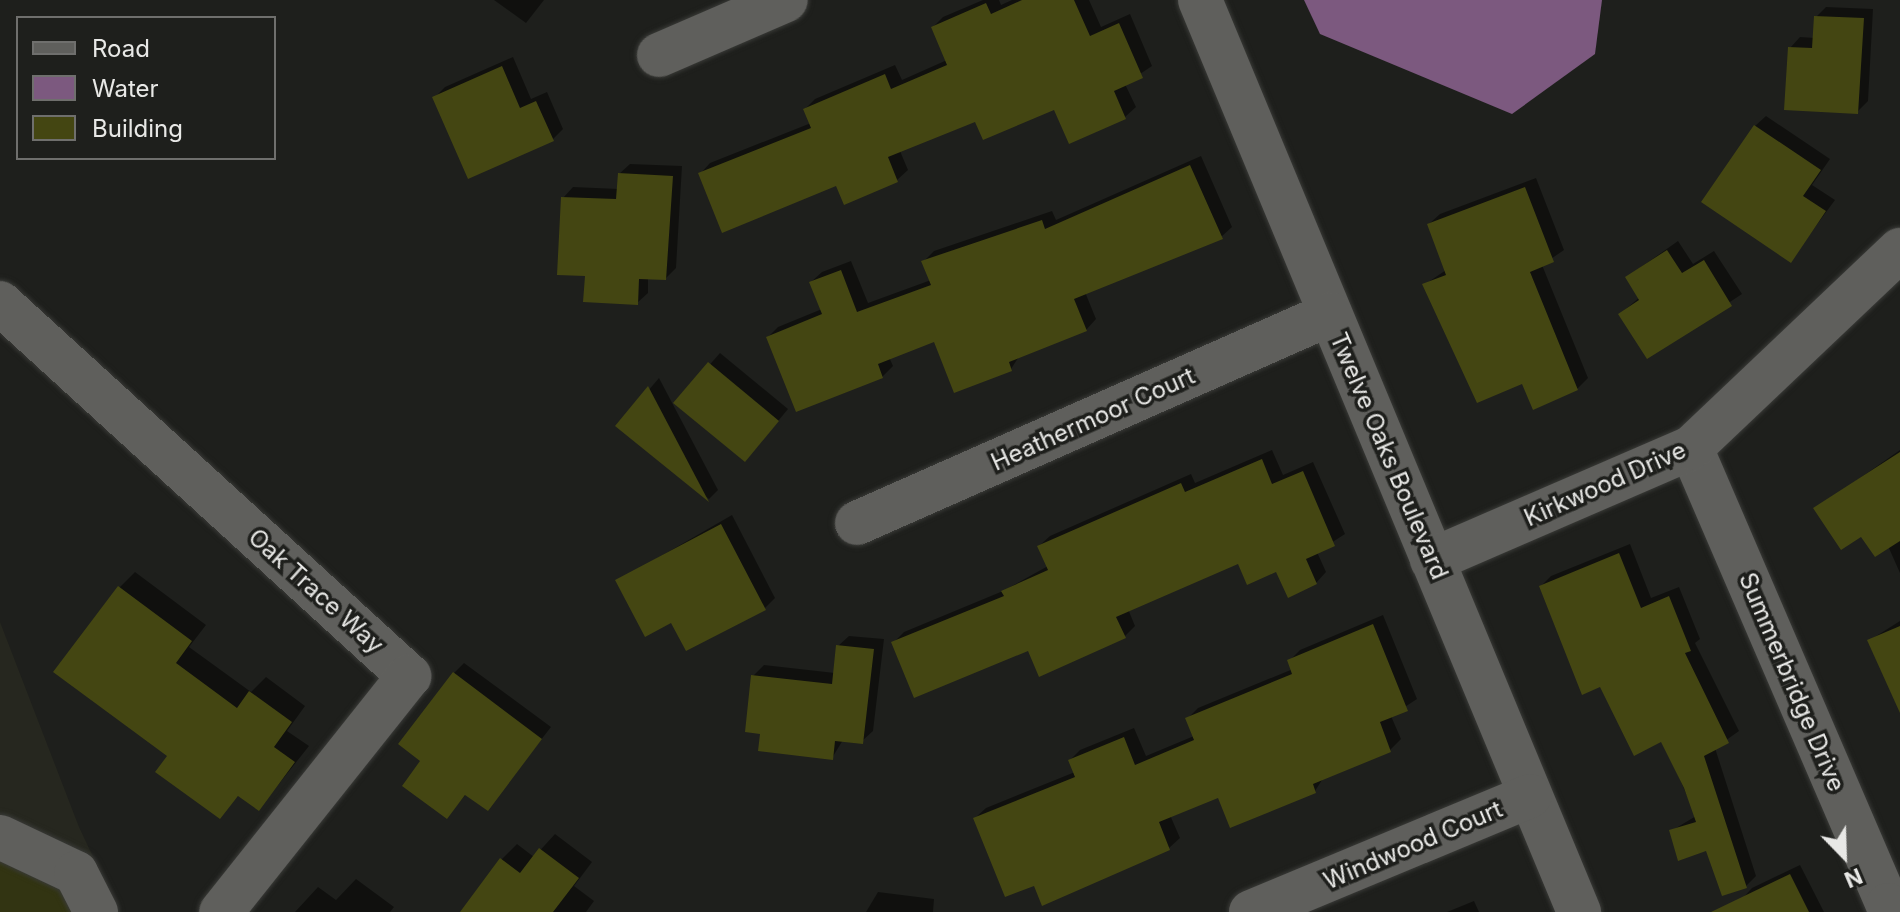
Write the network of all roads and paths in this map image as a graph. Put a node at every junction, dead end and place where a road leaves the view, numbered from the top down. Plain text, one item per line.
1 (786, 0) edge
2 (1200, 0) edge
3 (659, 55) dead end
4 (1900, 250) edge
5 (0, 303) edge
6 (1330, 314) junction
7 (1691, 448) junction
8 (857, 523) dead end
9 (1432, 560) junction
10 (1530, 796) junction
11 (0, 837) edge
12 (96, 912) edge
13 (221, 912) edge
14 (1251, 912) edge
15 (1579, 912) edge
16 (1897, 912) edge

1 - 3 street
2 - 6 street, Twelve Oaks Boulevard
4 - 7 street, Kirkwood Drive
5 - 13 street, Oak Trace Way
6 - 8 street, Heathermoor Court
6 - 9 street, Twelve Oaks Boulevard
7 - 9 street, Kirkwood Drive
7 - 16 street, Summerbridge Drive
9 - 10 street, Twelve Oaks Boulevard
10 - 14 street, Windwood Court
10 - 15 street, Twelve Oaks Boulevard
11 - 12 street

